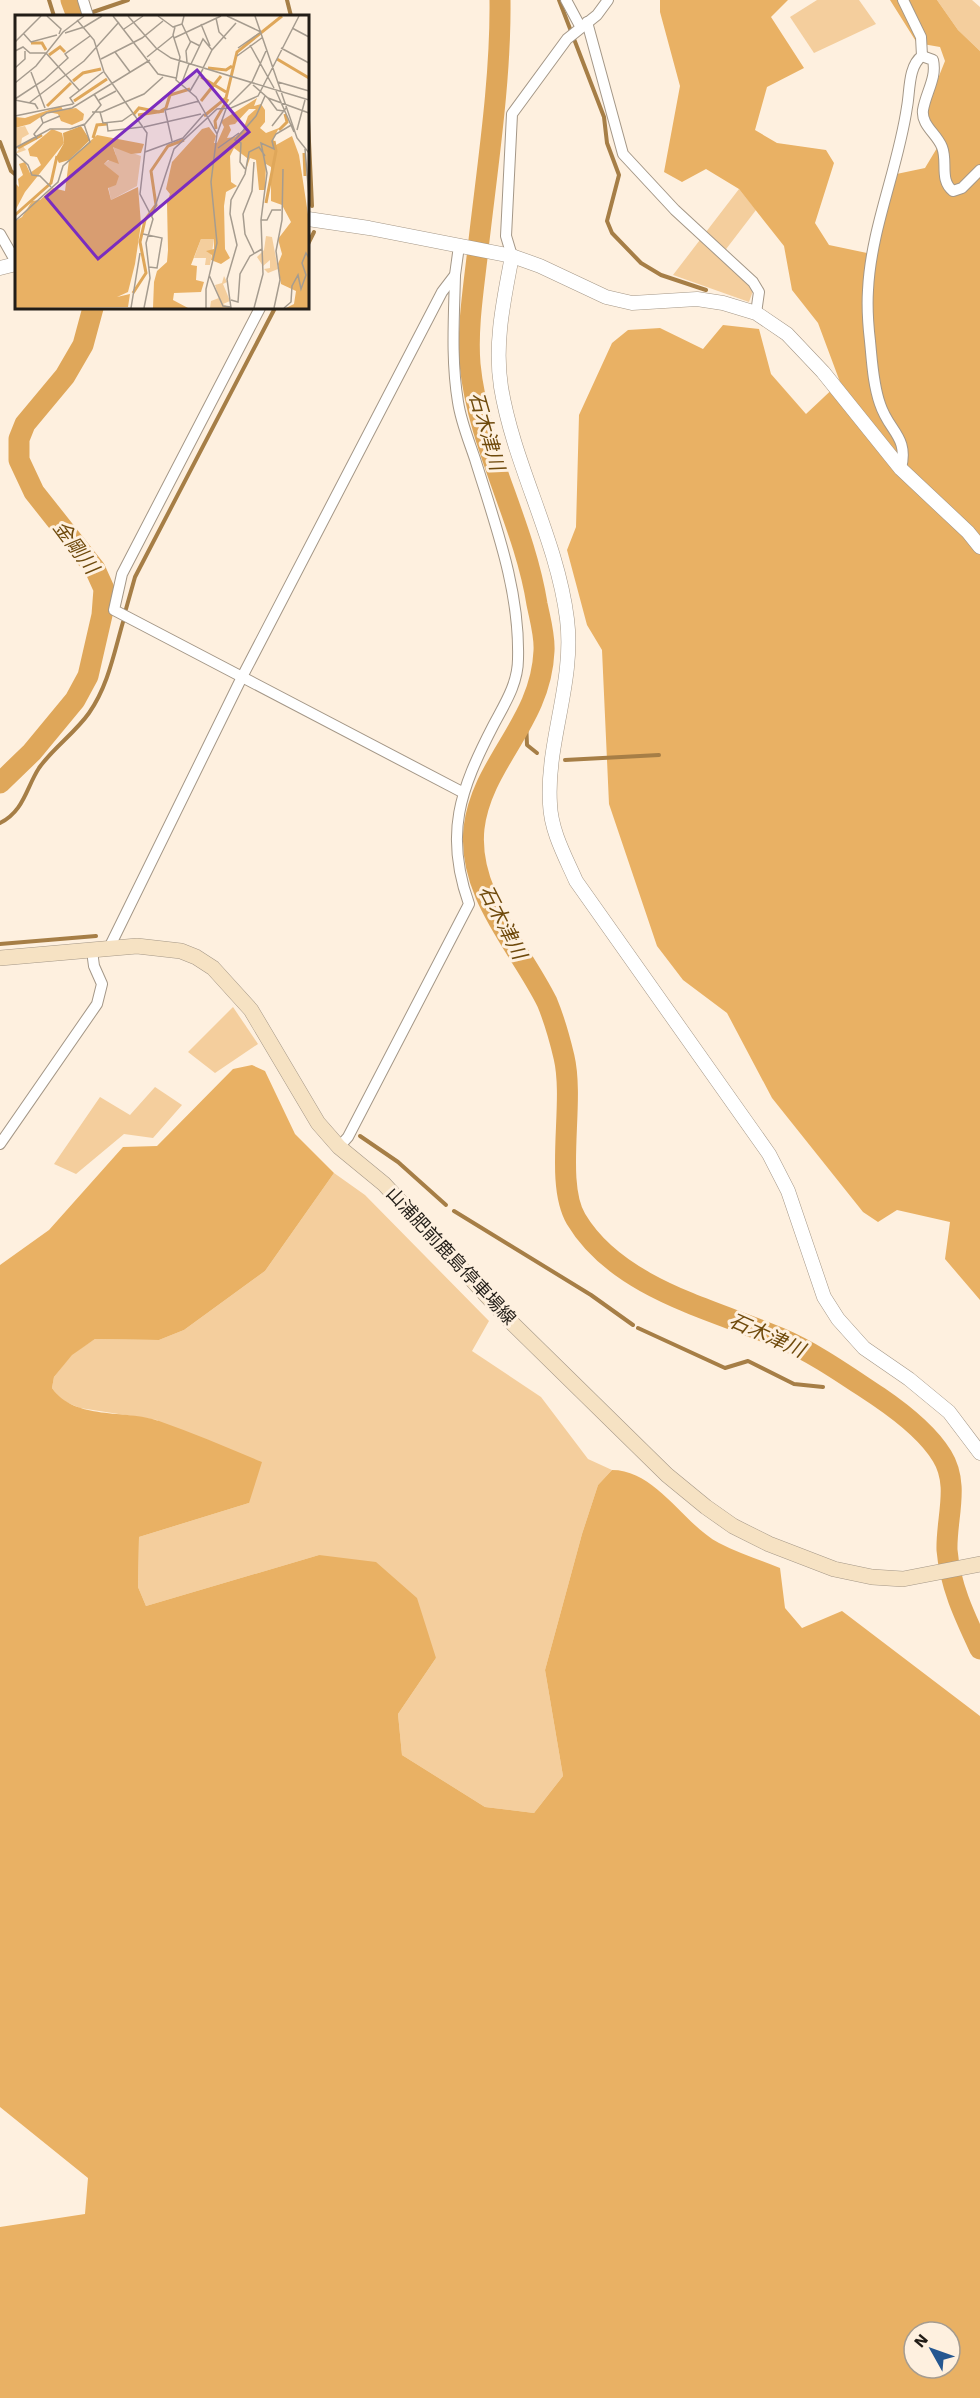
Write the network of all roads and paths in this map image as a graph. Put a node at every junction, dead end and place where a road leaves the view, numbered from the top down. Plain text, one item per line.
1 (83, 0) edge
2 (566, 0) edge
3 (608, 0) edge
4 (903, 0) edge
5 (88, 15) edge
6 (581, 26) junction
7 (922, 56) junction
8 (980, 170) edge
9 (309, 219) edge
10 (0, 234) edge
11 (461, 246) junction
12 (512, 256) junction
13 (15, 261) edge
14 (15, 263) edge
15 (0, 268) edge
16 (455, 275) junction
17 (259, 309) edge
18 (756, 312) junction
19 (902, 470) junction
20 (980, 547) edge
21 (242, 677) junction
22 (462, 792) junction
23 (109, 948) junction
24 (92, 951) junction
25 (0, 958) edge
26 (0, 1144) edge
27 (339, 1147) junction
28 (980, 1453) edge
29 (975, 1565) edge

1 - 5 street
2 - 6 street
3 - 6 street
4 - 7 street
6 - 12 street
6 - 18 street
7 - 8 street
7 - 19 street
9 - 11 street
10 - 13 street
11 - 12 street
11 - 16 street
12 - 18 street
12 - 28 street
14 - 15 street
16 - 21 street
16 - 22 street
17 - 21 street
18 - 19 street
19 - 20 street
21 - 22 street
21 - 23 street
22 - 27 street
23 - 24 main road, 山浦肥前鹿島停車場線
23 - 27 main road, 山浦肥前鹿島停車場線
24 - 25 main road, 山浦肥前鹿島停車場線
24 - 26 street
27 - 29 main road, 山浦肥前鹿島停車場線

